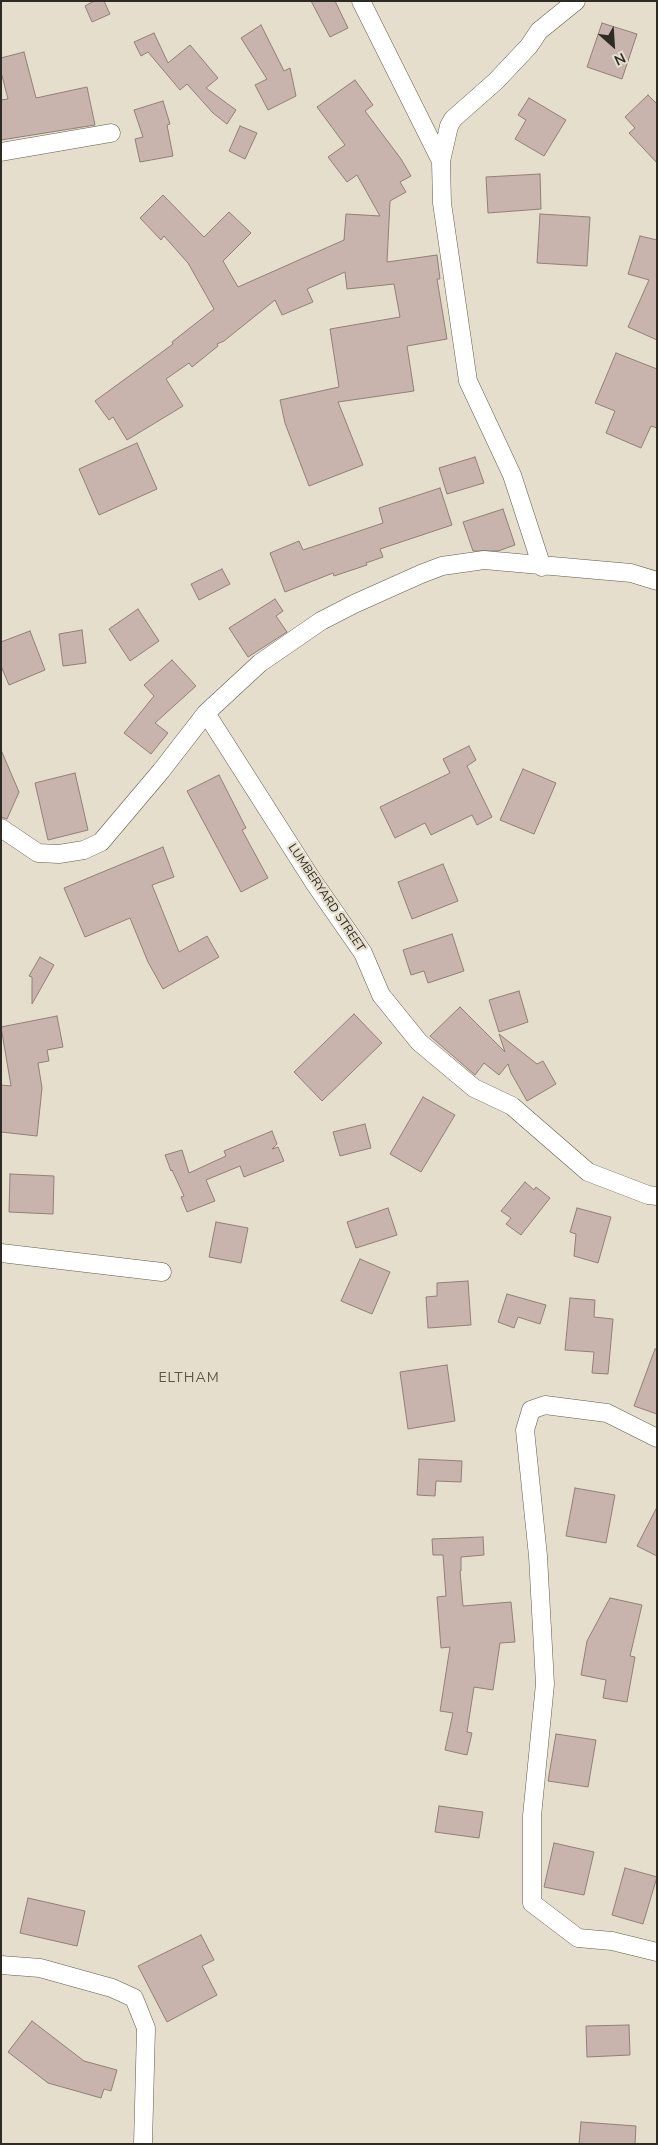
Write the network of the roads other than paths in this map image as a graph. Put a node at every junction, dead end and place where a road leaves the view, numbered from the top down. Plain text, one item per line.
1 (361, 1) edge
2 (576, 1) edge
3 (111, 133) dead end
4 (1, 152) edge
5 (441, 161) junction
6 (542, 566) junction
7 (657, 581) edge
8 (206, 713) junction
9 (1, 828) edge
10 (657, 1196) edge
11 (1, 1253) edge
12 (162, 1272) dead end
13 (657, 1438) edge
14 (657, 1952) edge
15 (1, 1965) edge
16 (143, 2144) edge

1 - 5 street
2 - 5 street
3 - 4 street
5 - 6 street
6 - 7 street
6 - 8 street
8 - 9 street
8 - 10 street, LUMBERYARD STREET
11 - 12 street
13 - 14 street
15 - 16 street

